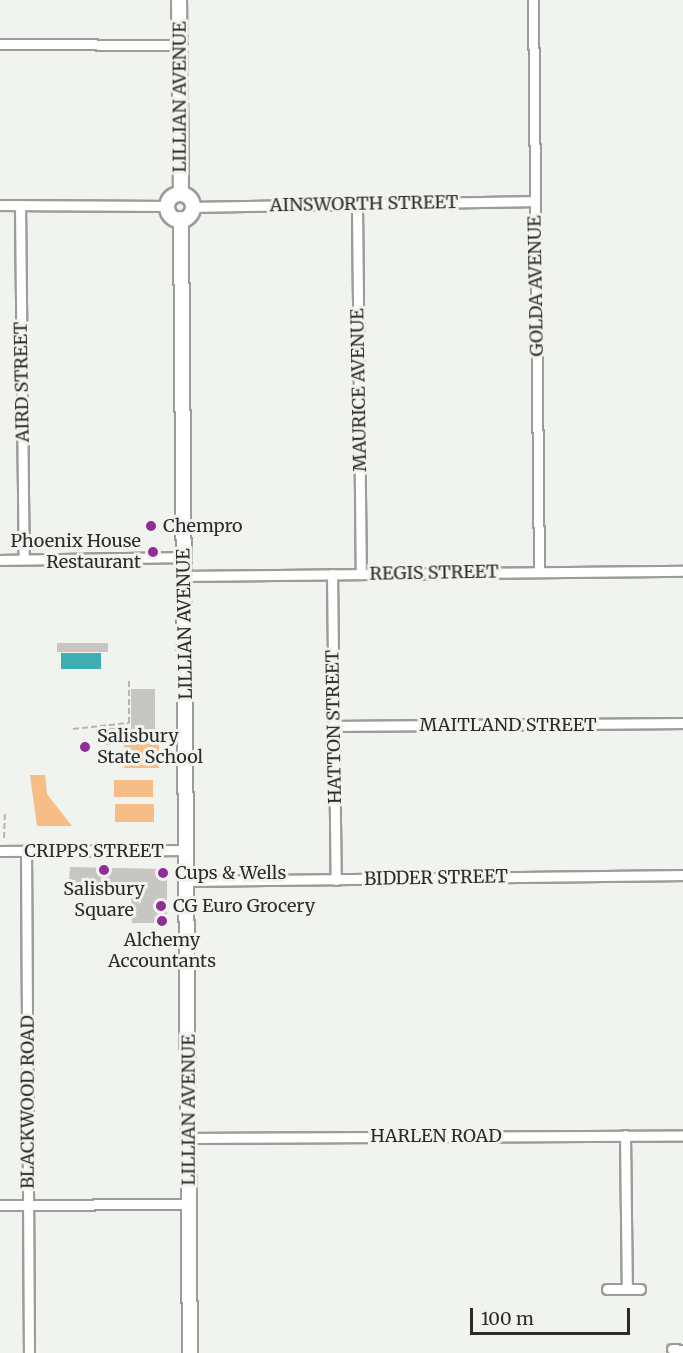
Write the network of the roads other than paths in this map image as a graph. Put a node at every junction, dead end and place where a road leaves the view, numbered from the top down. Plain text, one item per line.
1 (179, 0) edge
2 (533, 0) edge
3 (0, 44) edge
4 (179, 45) junction
5 (181, 194) junction
6 (535, 201) junction
7 (0, 205) edge
8 (20, 205) junction
9 (167, 206) junction
10 (357, 206) junction
11 (193, 207) junction
12 (181, 219) junction
13 (184, 557) junction
14 (24, 559) junction
15 (0, 560) edge
16 (683, 571) edge
17 (539, 572) junction
18 (332, 574) junction
19 (361, 574) junction
20 (184, 576) junction
21 (683, 723) edge
22 (334, 726) junction
23 (188, 850) junction
24 (0, 851) edge
25 (26, 851) junction
26 (683, 875) edge
27 (336, 879) junction
28 (188, 881) junction
29 (625, 1135) junction
30 (683, 1135) edge
31 (189, 1138) junction
32 (190, 1204) junction
33 (0, 1205) edge
34 (29, 1205) junction
35 (606, 1289) dead end
36 (627, 1289) junction
37 (640, 1289) dead end
38 (672, 1349) dead end
39 (683, 1350) edge
40 (29, 1353) edge
41 (190, 1353) edge

1 - 4 street, LILLIAN AVENUE
2 - 6 street, GOLDA AVENUE
3 - 4 street
4 - 5 street, LILLIAN AVENUE
5 - 9 street
5 - 11 street
6 - 10 street, AINSWORTH STREET
6 - 17 street, GOLDA AVENUE
7 - 8 street
8 - 9 street
8 - 14 street, AIRD STREET
9 - 12 street
10 - 11 street, AINSWORTH STREET
10 - 19 street, MAURICE AVENUE
11 - 12 street
12 - 13 street, LILLIAN AVENUE
13 - 14 street
13 - 20 street, LILLIAN AVENUE
14 - 15 street
16 - 17 street, REGIS STREET
17 - 19 street, REGIS STREET
18 - 19 street, REGIS STREET
18 - 20 street, REGIS STREET
18 - 22 street, HATTON STREET
20 - 23 street, LILLIAN AVENUE
21 - 22 street, MAITLAND STREET
22 - 27 street, HATTON STREET
23 - 25 street, CRIPPS STREET
23 - 28 street, LILLIAN AVENUE
24 - 25 street, CRIPPS STREET
25 - 34 street, BLACKWOOD ROAD
26 - 27 street, BIDDER STREET
27 - 28 street, BIDDER STREET
28 - 31 street, LILLIAN AVENUE
29 - 30 street, HARLEN ROAD
29 - 31 street, HARLEN ROAD
29 - 36 street
31 - 32 street, LILLIAN AVENUE
32 - 34 street
32 - 41 street, LILLIAN AVENUE
33 - 34 street
34 - 40 street, BLACKWOOD ROAD
35 - 36 street
36 - 37 street
38 - 39 street

